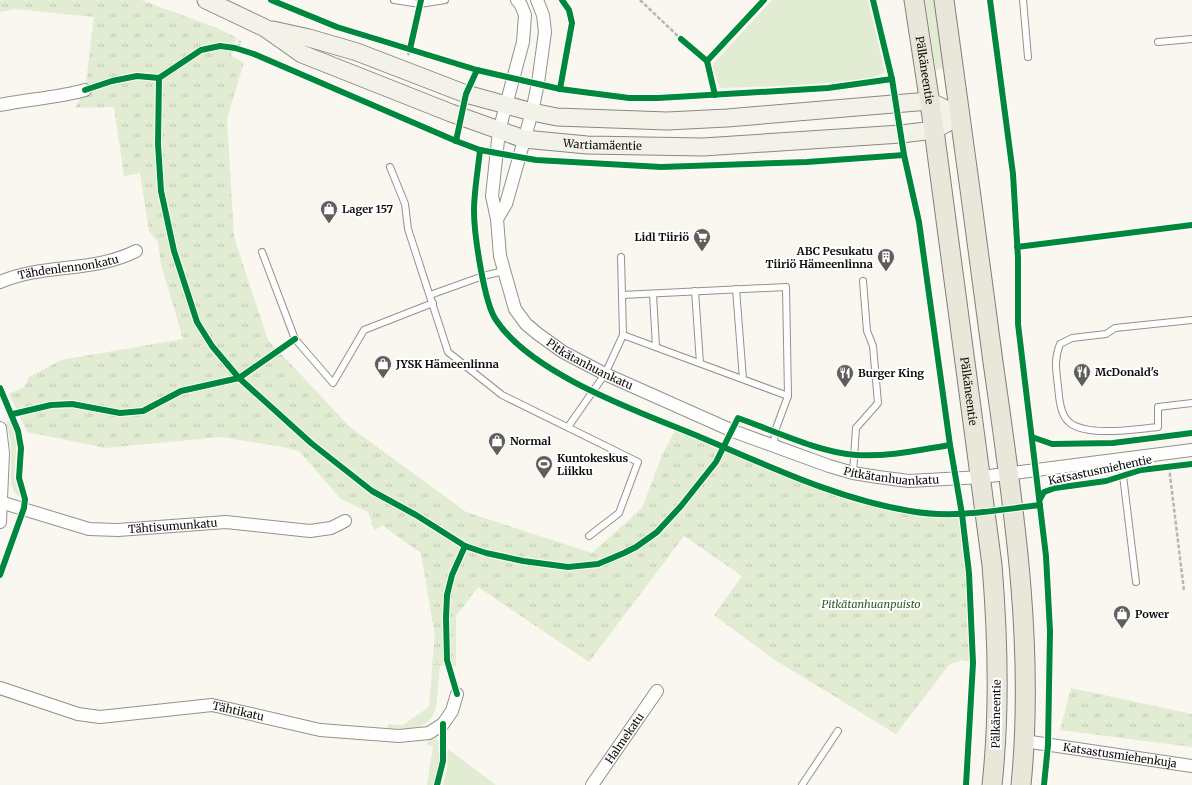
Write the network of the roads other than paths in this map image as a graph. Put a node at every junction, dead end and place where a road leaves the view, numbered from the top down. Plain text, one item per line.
1 (206, 0) edge
2 (394, 0) edge
3 (445, 0) edge
4 (517, 0) edge
5 (537, 0) edge
6 (914, 0) edge
7 (944, 0) edge
8 (1023, 0) edge
9 (265, 28) junction
10 (1192, 39) edge
11 (1158, 42) dead end
12 (1028, 58) dead end
13 (85, 90) dead end
14 (929, 101) junction
15 (0, 105) edge
16 (506, 105) junction
17 (532, 112) junction
18 (960, 116) junction
19 (934, 130) junction
20 (499, 131) junction
21 (524, 139) junction
22 (390, 166) dead end
23 (497, 219) junction
24 (136, 251) dead end
25 (262, 252) dead end
26 (621, 257) dead end
27 (504, 271) junction
28 (863, 281) dead end
29 (0, 282) edge
30 (736, 289) junction
31 (695, 291) junction
32 (653, 294) junction
33 (430, 295) junction
34 (622, 295) junction
35 (433, 303) junction
36 (1192, 322) edge
37 (623, 335) junction
38 (656, 347) junction
39 (700, 363) junction
40 (605, 374) junction
41 (743, 379) junction
42 (788, 396) junction
43 (1192, 403) edge
44 (568, 427) junction
45 (0, 428) edge
46 (774, 445) junction
47 (1192, 450) edge
48 (1121, 459) junction
49 (853, 473) junction
50 (1009, 473) junction
51 (982, 477) junction
52 (1, 502) edge
53 (345, 521) dead end
54 (0, 522) edge
55 (589, 536) dead end
56 (1136, 582) dead end
57 (0, 688) edge
58 (657, 691) dead end
59 (457, 694) dead end
60 (838, 731) dead end
61 (1024, 741) junction
62 (1192, 766) edge
63 (592, 785) edge
64 (802, 785) edge
65 (992, 785) edge
66 (1021, 785) edge

1 - 9 main road, Wartiamäentie
2 - 3 lane
4 - 16 street, Pitkätanhuankatu
5 - 17 street
6 - 14 main road, Pälkäneentie
7 - 18 main road
8 - 12 lane
9 - 16 main road, Wartiamäentie
9 - 20 main road, Wartiamäentie
10 - 11 lane
13 - 15 street
14 - 17 main road, Wartiamäentie
14 - 18 main road
14 - 19 main road, Pälkäneentie
16 - 17 main road, Wartiamäentie
16 - 20 street, Pitkätanhuankatu
17 - 21 street
18 - 19 main road, Wartiamäentie
18 - 50 main road
19 - 21 main road, Wartiamäentie
19 - 51 main road, Pälkäneentie
20 - 21 main road, Wartiamäentie
20 - 23 street, Pitkätanhuankatu
21 - 23 street
22 - 33 lane
23 - 27 street, Pitkätanhuankatu
24 - 29 street, Tähdenlennonkatu
25 - 35 lane
26 - 34 lane
27 - 33 lane
27 - 40 street, Pitkätanhuankatu
28 - 49 lane
30 - 31 lane
30 - 41 lane
30 - 42 lane
31 - 32 lane
31 - 39 lane
32 - 34 lane
32 - 38 lane
33 - 35 lane
34 - 37 lane
35 - 44 lane
36 - 43 lane
37 - 38 lane
37 - 40 lane
38 - 39 lane
39 - 41 lane
40 - 44 lane
40 - 46 street, Pitkätanhuankatu
41 - 42 lane
42 - 46 lane
44 - 55 lane
45 - 52 street
46 - 49 street, Pitkätanhuankatu
47 - 48 street, Pitkätanhuankatu
48 - 50 street, Pitkätanhuankatu
48 - 56 lane
49 - 51 street, Pitkätanhuankatu
50 - 51 street, Pitkätanhuankatu
50 - 61 main road
51 - 65 main road, Pälkäneentie
52 - 53 street, Tähtisumunkatu
52 - 54 street
57 - 59 street, Tähtikatu
58 - 63 street, Halmekatu
60 - 64 lane
61 - 62 street, Katsastusmiehenkuja
61 - 66 main road

